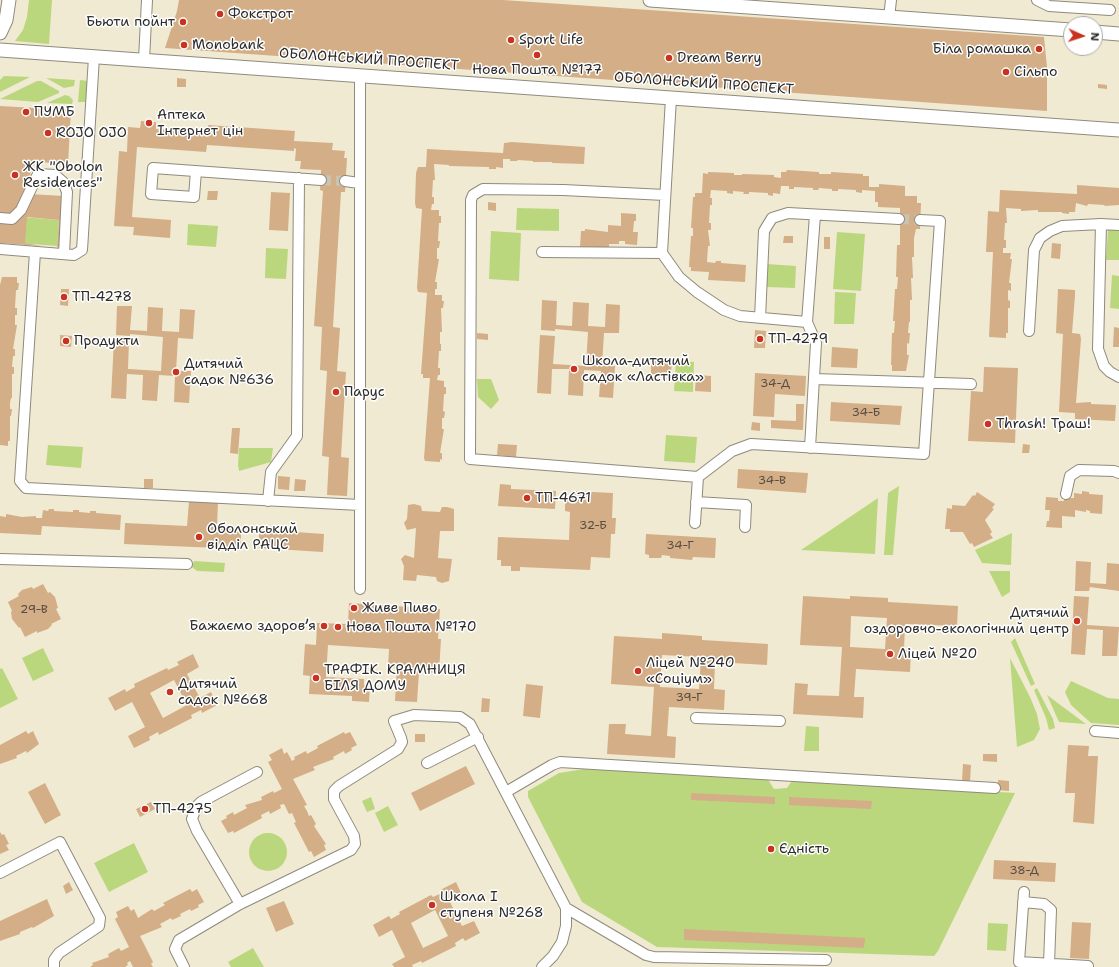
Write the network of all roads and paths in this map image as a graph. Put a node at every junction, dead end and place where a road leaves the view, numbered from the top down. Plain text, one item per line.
1 (9, 0) edge
2 (147, 0) edge
3 (650, 0) edge
4 (891, 0) edge
5 (1037, 0) edge
6 (713, 2) edge
7 (1110, 10) dead end
8 (889, 18) junction
9 (1063, 29) edge
10 (0, 33) edge
11 (1103, 33) edge
12 (1119, 34) edge
13 (0, 50) edge
14 (94, 56) junction
15 (144, 60) junction
16 (360, 76) junction
17 (671, 98) junction
18 (1119, 130) edge
19 (196, 171) junction
20 (299, 178) junction
21 (321, 180) tunnel mouth
22 (345, 181) tunnel mouth
23 (359, 183) junction
24 (665, 195) junction
25 (815, 215) junction
26 (0, 218) edge
27 (899, 219) tunnel mouth
28 (920, 220) tunnel mouth
29 (1101, 224) junction
30 (1119, 225) edge
31 (0, 249) edge
32 (35, 252) junction
33 (542, 252) dead end
34 (662, 253) junction
35 (64, 254) junction
36 (760, 318) junction
37 (807, 322) junction
38 (1029, 331) dead end
39 (1119, 376) edge
40 (814, 379) junction
41 (930, 382) junction
42 (971, 384) dead end
43 (810, 448) junction
44 (1119, 473) edge
45 (698, 477) junction
46 (1066, 494) dead end
47 (268, 500) junction
48 (696, 502) junction
49 (360, 505) junction
50 (695, 523) dead end
51 (745, 527) dead end
52 (0, 559) edge
53 (187, 564) dead end
54 (360, 589) dead end
55 (696, 718) dead end
56 (780, 721) dead end
57 (1095, 731) dead end
58 (1119, 734) edge
59 (478, 737) junction
60 (427, 763) dead end
61 (257, 772) dead end
62 (995, 788) dead end
63 (506, 792) junction
64 (0, 873) edge
65 (240, 904) junction
66 (566, 908) junction
67 (826, 960) dead end
68 (1050, 965) edge
69 (1088, 966) edge
70 (54, 967) edge
71 (184, 967) edge
72 (542, 967) edge

1 - 10 main road
2 - 15 lane
3 - 6 main road
4 - 8 lane
5 - 7 lane
6 - 8 main road
8 - 9 main road
11 - 12 main road
13 - 14 main road, ОБОЛОНСЬКИЙ ПРОСПЕКТ
14 - 15 main road, ОБОЛОНСЬКИЙ ПРОСПЕКТ
14 - 35 lane
15 - 16 main road, ОБОЛОНСЬКИЙ ПРОСПЕКТ
16 - 17 main road, ОБОЛОНСЬКИЙ ПРОСПЕКТ
16 - 23 lane
17 - 18 main road, ОБОЛОНСЬКИЙ ПРОСПЕКТ
17 - 24 lane
19 - 19 lane
19 - 20 lane
20 - 21 lane
20 - 47 lane
22 - 23 lane
23 - 49 lane
24 - 34 lane
24 - 45 lane
25 - 27 lane
25 - 36 lane
25 - 37 lane
26 - 35 lane
28 - 41 lane
29 - 30 lane
29 - 38 lane
29 - 39 lane
31 - 32 lane
32 - 35 lane
32 - 47 lane
33 - 34 lane
34 - 36 lane
36 - 37 lane
37 - 40 lane
40 - 41 lane
40 - 43 lane
41 - 42 lane
41 - 43 lane
43 - 45 lane
44 - 46 lane
45 - 48 lane
47 - 49 lane
48 - 50 lane
48 - 51 lane
49 - 54 lane
52 - 53 lane
55 - 56 lane
57 - 58 lane
59 - 60 lane
59 - 63 lane
59 - 65 lane
61 - 65 lane
62 - 63 lane
63 - 66 lane
64 - 70 lane
65 - 71 lane
66 - 67 lane
66 - 72 lane
68 - 68 lane
68 - 69 lane

